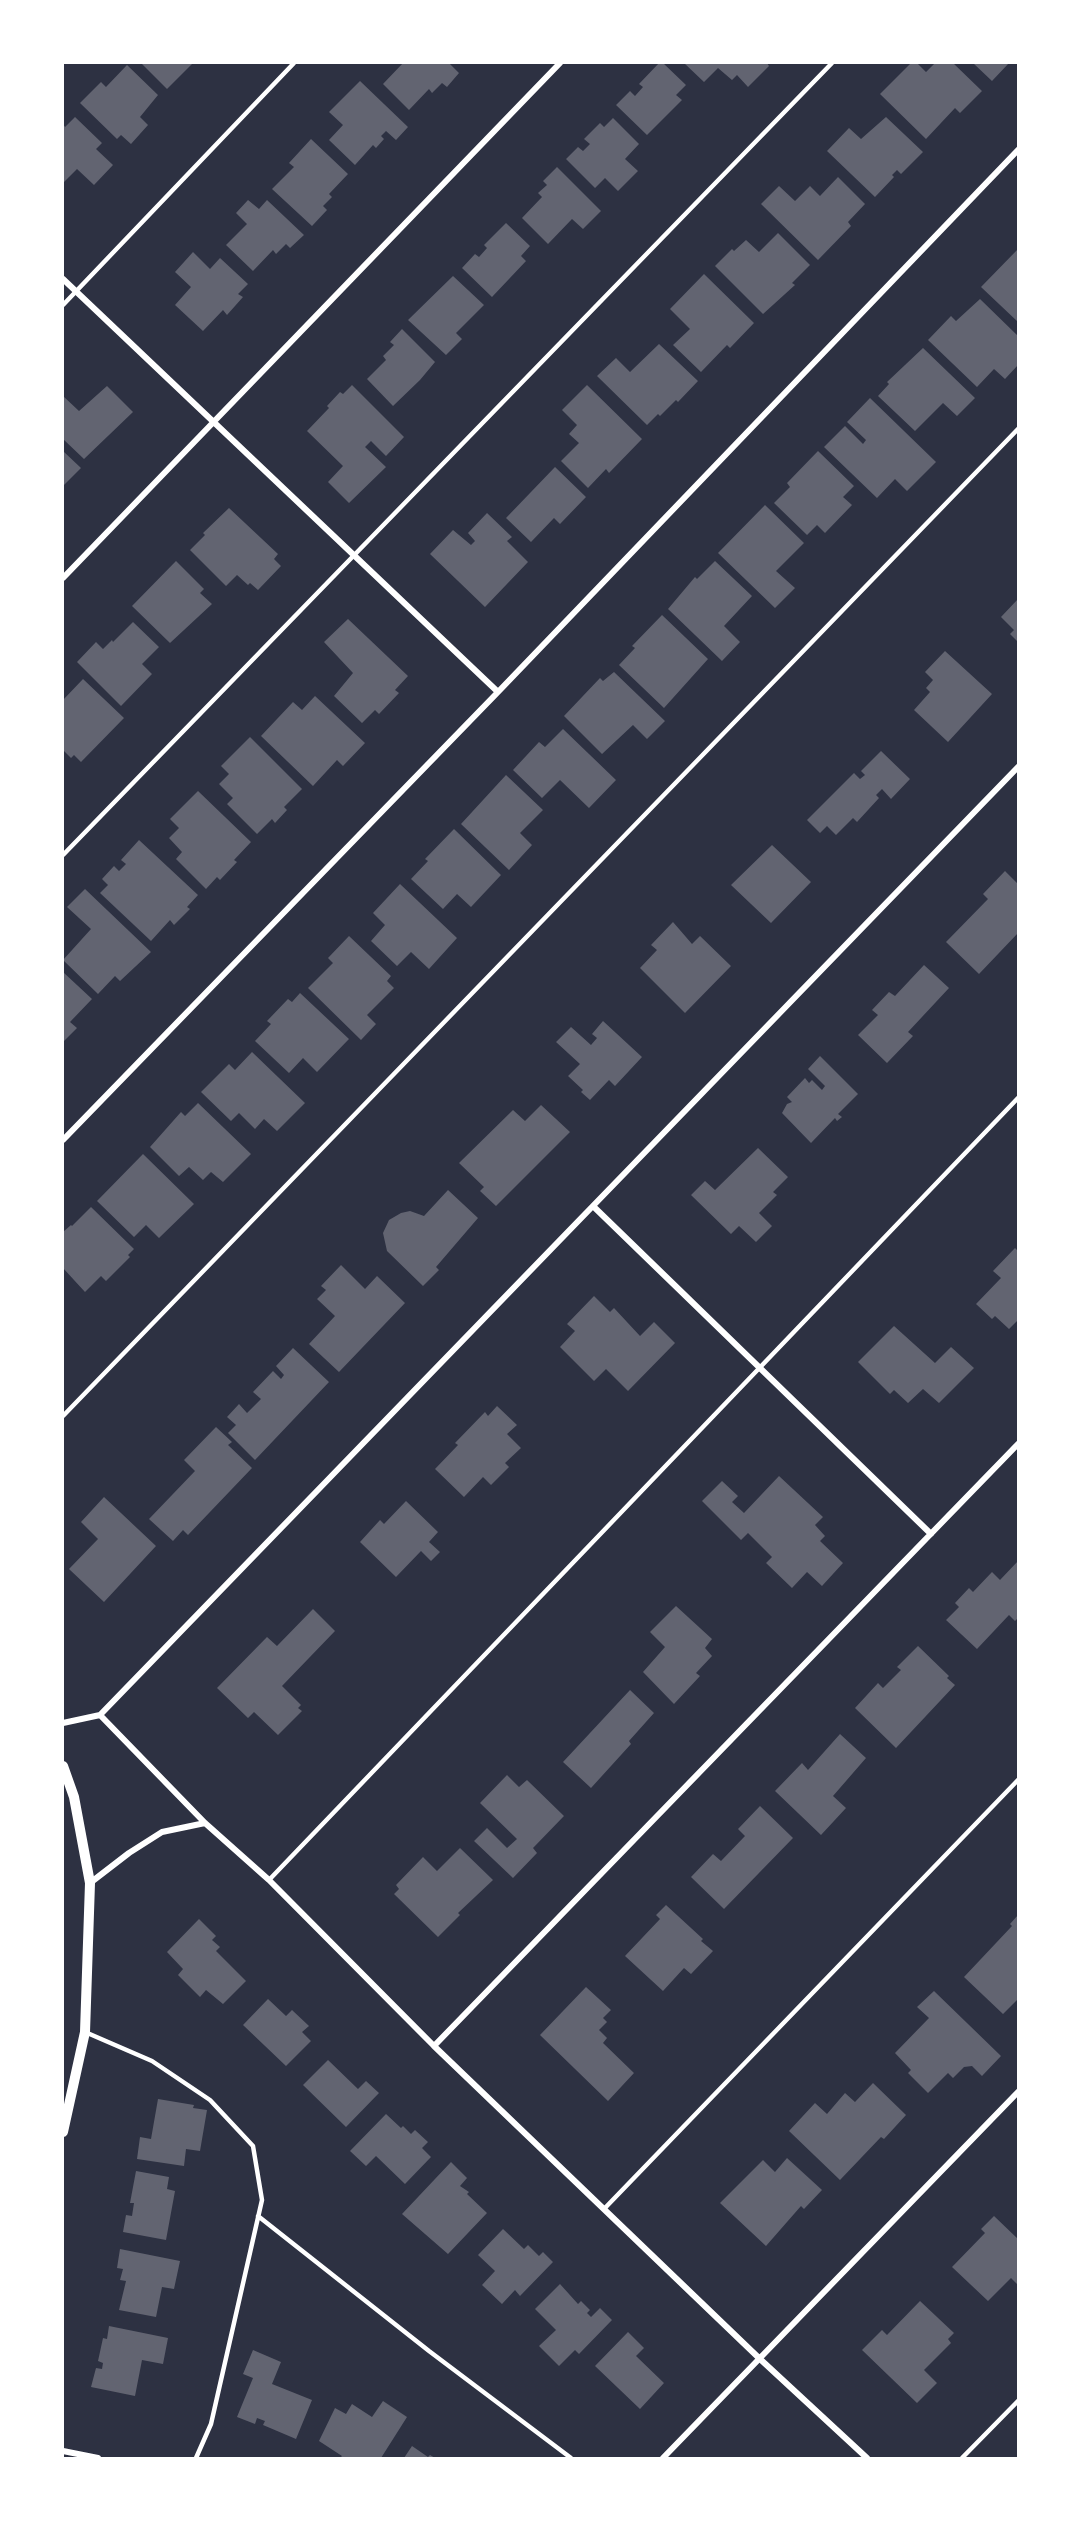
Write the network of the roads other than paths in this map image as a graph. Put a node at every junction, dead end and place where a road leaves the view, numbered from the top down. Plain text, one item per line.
1 (294, 63) edge
2 (560, 63) edge
3 (832, 63) edge
4 (1018, 150) edge
5 (63, 279) edge
6 (76, 291) junction
7 (63, 304) edge
8 (213, 420) junction
9 (1018, 429) edge
10 (354, 555) junction
11 (63, 578) edge
12 (498, 692) junction
13 (1018, 767) edge
14 (63, 855) edge
15 (1018, 1098) edge
16 (63, 1140) edge
17 (594, 1207) junction
18 (759, 1367) junction
19 (63, 1416) edge
20 (1018, 1444) edge
21 (931, 1534) junction
22 (100, 1715) junction
23 (63, 1723) edge
24 (63, 1766) edge
25 (1018, 1780) edge
26 (205, 1822) junction
27 (269, 1880) junction
28 (90, 1883) junction
29 (85, 2032) junction
30 (434, 2046) junction
31 (1018, 2092) edge
32 (63, 2132) edge
33 (604, 2209) junction
34 (258, 2216) junction
35 (760, 2359) junction
36 (1018, 2401) edge
37 (63, 2451) edge
38 (98, 2458) edge
39 (196, 2458) edge
40 (571, 2458) edge
41 (663, 2458) edge
42 (867, 2458) edge
43 (962, 2458) edge

1 - 6 lane
2 - 8 street
3 - 10 lane
4 - 12 street
5 - 6 street
6 - 7 lane
6 - 8 street
8 - 10 street
8 - 11 street
9 - 19 lane
10 - 12 street
10 - 14 lane
12 - 16 street
13 - 17 street
15 - 18 lane
17 - 18 street
17 - 22 street
18 - 21 street
18 - 27 lane
20 - 21 street
21 - 30 street
22 - 23 street
22 - 26 street
24 - 28 street
25 - 33 lane
26 - 27 street
26 - 28 street
27 - 30 street
28 - 29 street
29 - 32 street
29 - 34 lane
30 - 33 street
31 - 35 street
33 - 35 street
34 - 39 lane
34 - 40 lane
35 - 41 street
35 - 42 street
36 - 43 lane
37 - 38 street

